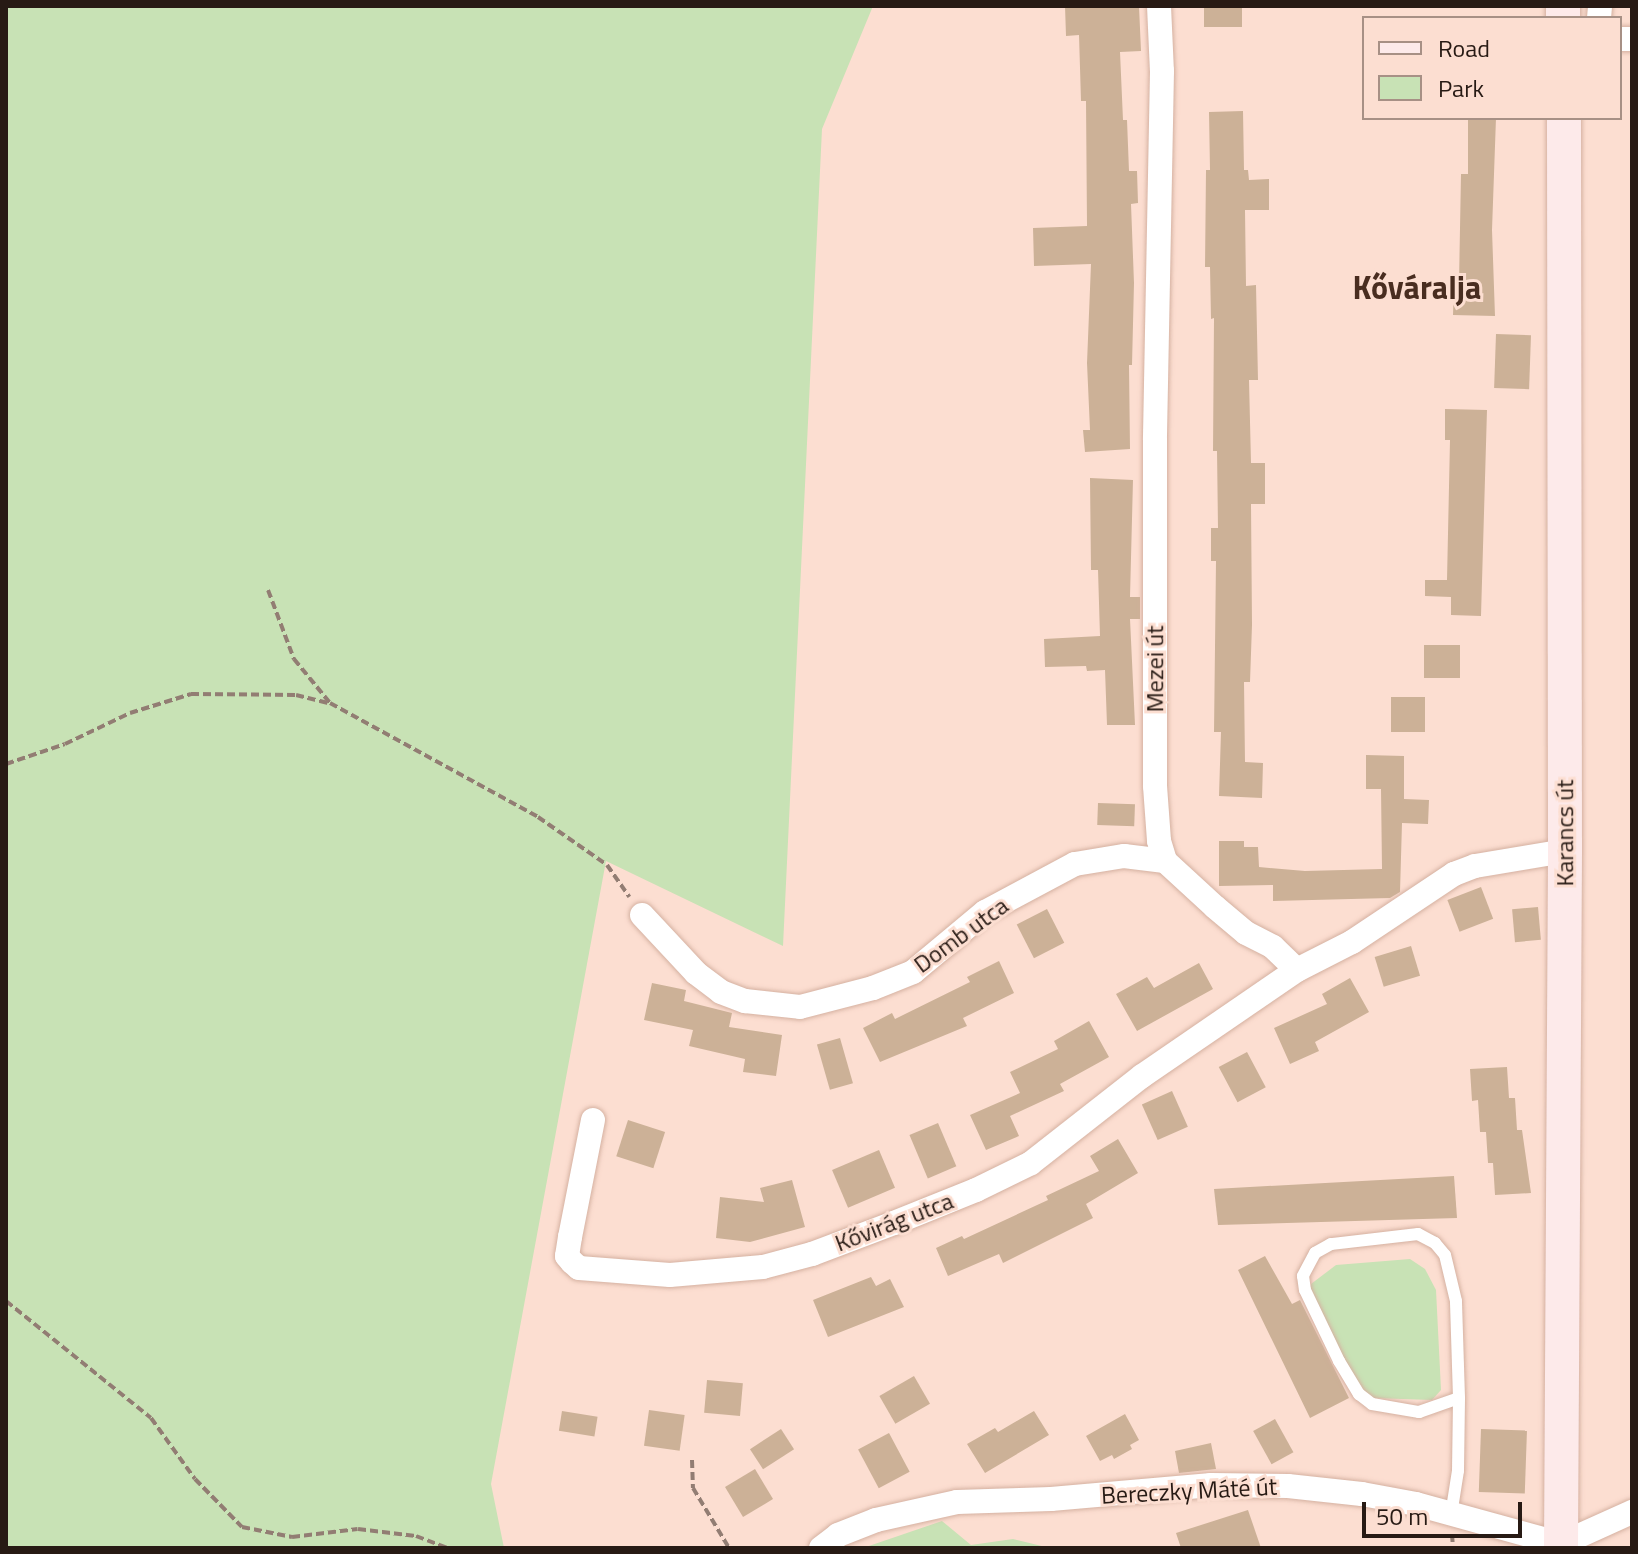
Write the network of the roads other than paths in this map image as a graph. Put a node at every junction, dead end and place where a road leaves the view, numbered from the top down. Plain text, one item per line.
1 (1159, 6) edge
2 (1564, 120) edge
3 (1565, 851) junction
4 (1165, 861) junction
5 (642, 915) road end
6 (1297, 970) junction
7 (593, 1120) dead end
8 (1459, 1398) junction
9 (1632, 1512) edge
10 (1451, 1515) junction
11 (1561, 1546) edge
12 (821, 1548) edge

1 - 4 street, Mezei út
2 - 3 main road, Karancs út
3 - 6 street
3 - 11 main road, Karancs út
4 - 5 street, Domb utca
4 - 6 street
6 - 7 street, Kővirág utca
8 - 8 lane
8 - 10 lane
9 - 11 street
10 - 11 street, Bereczky Máté út
10 - 12 street, Bereczky Máté út

